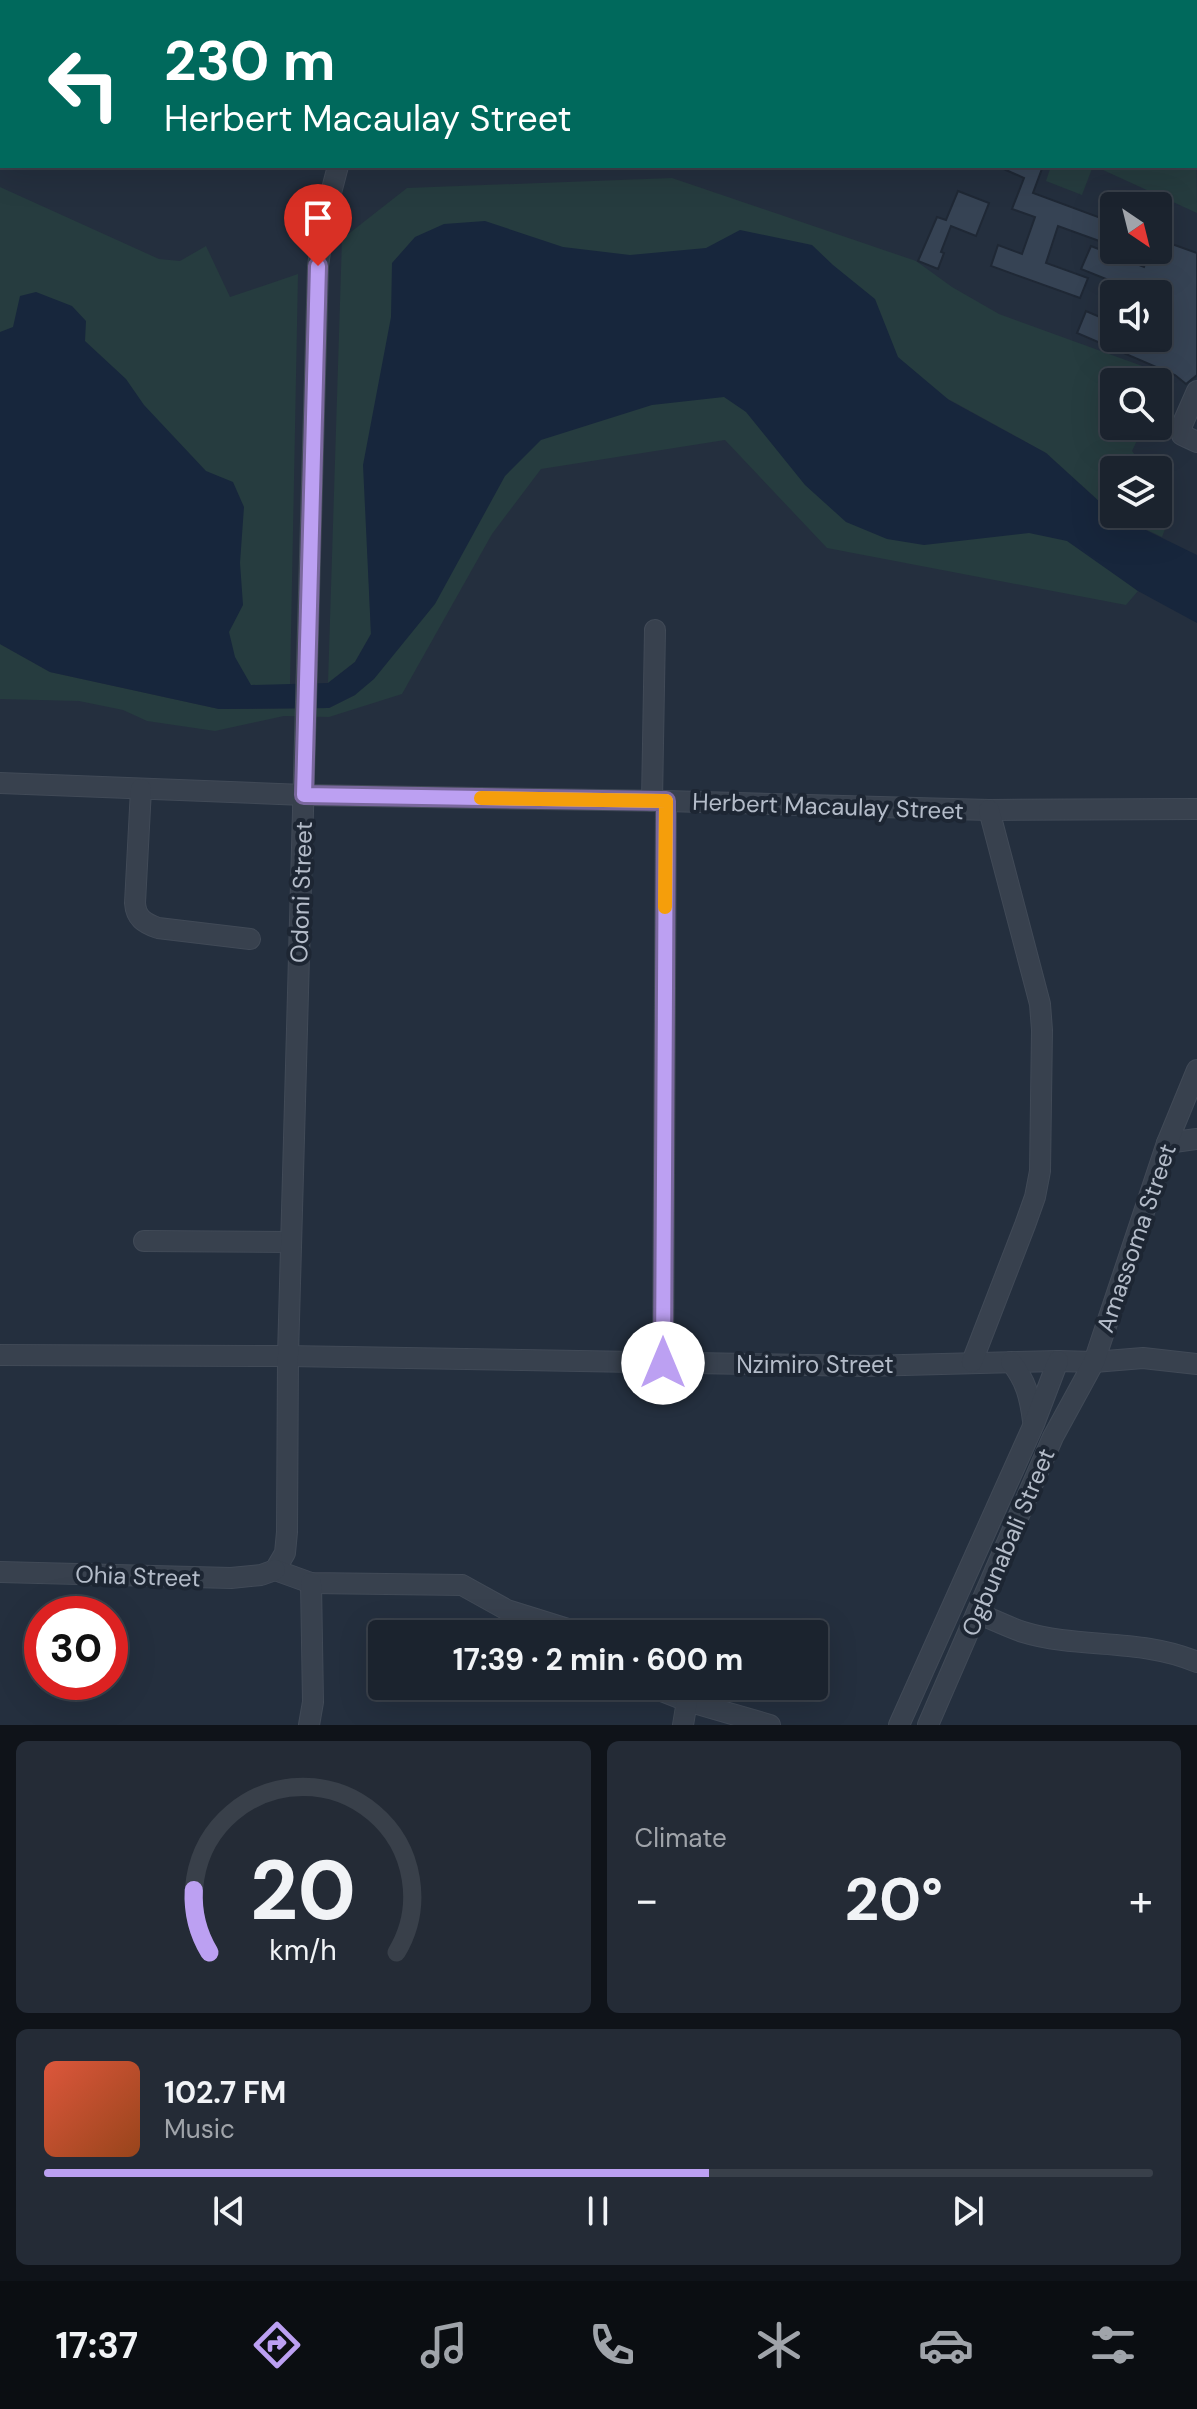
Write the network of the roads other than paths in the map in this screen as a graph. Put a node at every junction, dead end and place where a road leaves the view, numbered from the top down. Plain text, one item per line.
1 (337, 168) edge
2 (1197, 391) edge
3 (1197, 442) edge
4 (655, 630) dead end
5 (0, 783) edge
6 (141, 789) junction
7 (309, 795) junction
8 (659, 801) junction
9 (1197, 809) edge
10 (989, 810) junction
11 (250, 939) dead end
12 (1197, 1070) edge
13 (1197, 1139) edge
14 (1167, 1143) junction
15 (144, 1241) dead end
16 (291, 1242) junction
17 (0, 1355) edge
18 (288, 1356) junction
19 (1058, 1361) junction
20 (972, 1362) junction
21 (1011, 1362) junction
22 (1094, 1362) junction
23 (663, 1363) junction
24 (1197, 1364) edge
25 (1034, 1424) junction
26 (275, 1570) junction
27 (0, 1572) edge
28 (311, 1583) junction
29 (977, 1613) junction
30 (539, 1620) edge
31 (1197, 1662) edge
32 (687, 1701) joint
33 (309, 1725) edge
34 (683, 1725) edge
35 (770, 1725) edge
36 (899, 1725) edge
37 (928, 1725) edge

1 - 7 street, Odoni Street
2 - 3 street
4 - 8 street
5 - 6 street, Herbert Macaulay Street
6 - 7 street, Herbert Macaulay Street
6 - 11 street
7 - 8 street, Herbert Macaulay Street
7 - 16 street, Odoni Street
8 - 10 street, Herbert Macaulay Street
8 - 23 street
9 - 10 street, Herbert Macaulay Street
10 - 20 street
12 - 14 street, Amassoma Street
13 - 14 street
14 - 22 street, Amassoma Street
15 - 16 street
16 - 18 street, Odoni Street
17 - 18 street, Nzimiro Street
18 - 23 street, Nzimiro Street
18 - 26 street, Odoni Street
19 - 21 street, Nzimiro Street
19 - 22 street, Nzimiro Street
19 - 25 street, Ogbunabali Street
20 - 21 street, Nzimiro Street
20 - 23 street, Nzimiro Street
21 - 25 street
22 - 24 street, Nzimiro Street
22 - 29 street, Ogbunabali Street
25 - 36 street, Ogbunabali Street
26 - 27 street, Ohia Street
26 - 28 street
28 - 30 street
28 - 33 street
29 - 31 street
29 - 37 street, Ogbunabali Street
32 - 34 street
32 - 35 street

